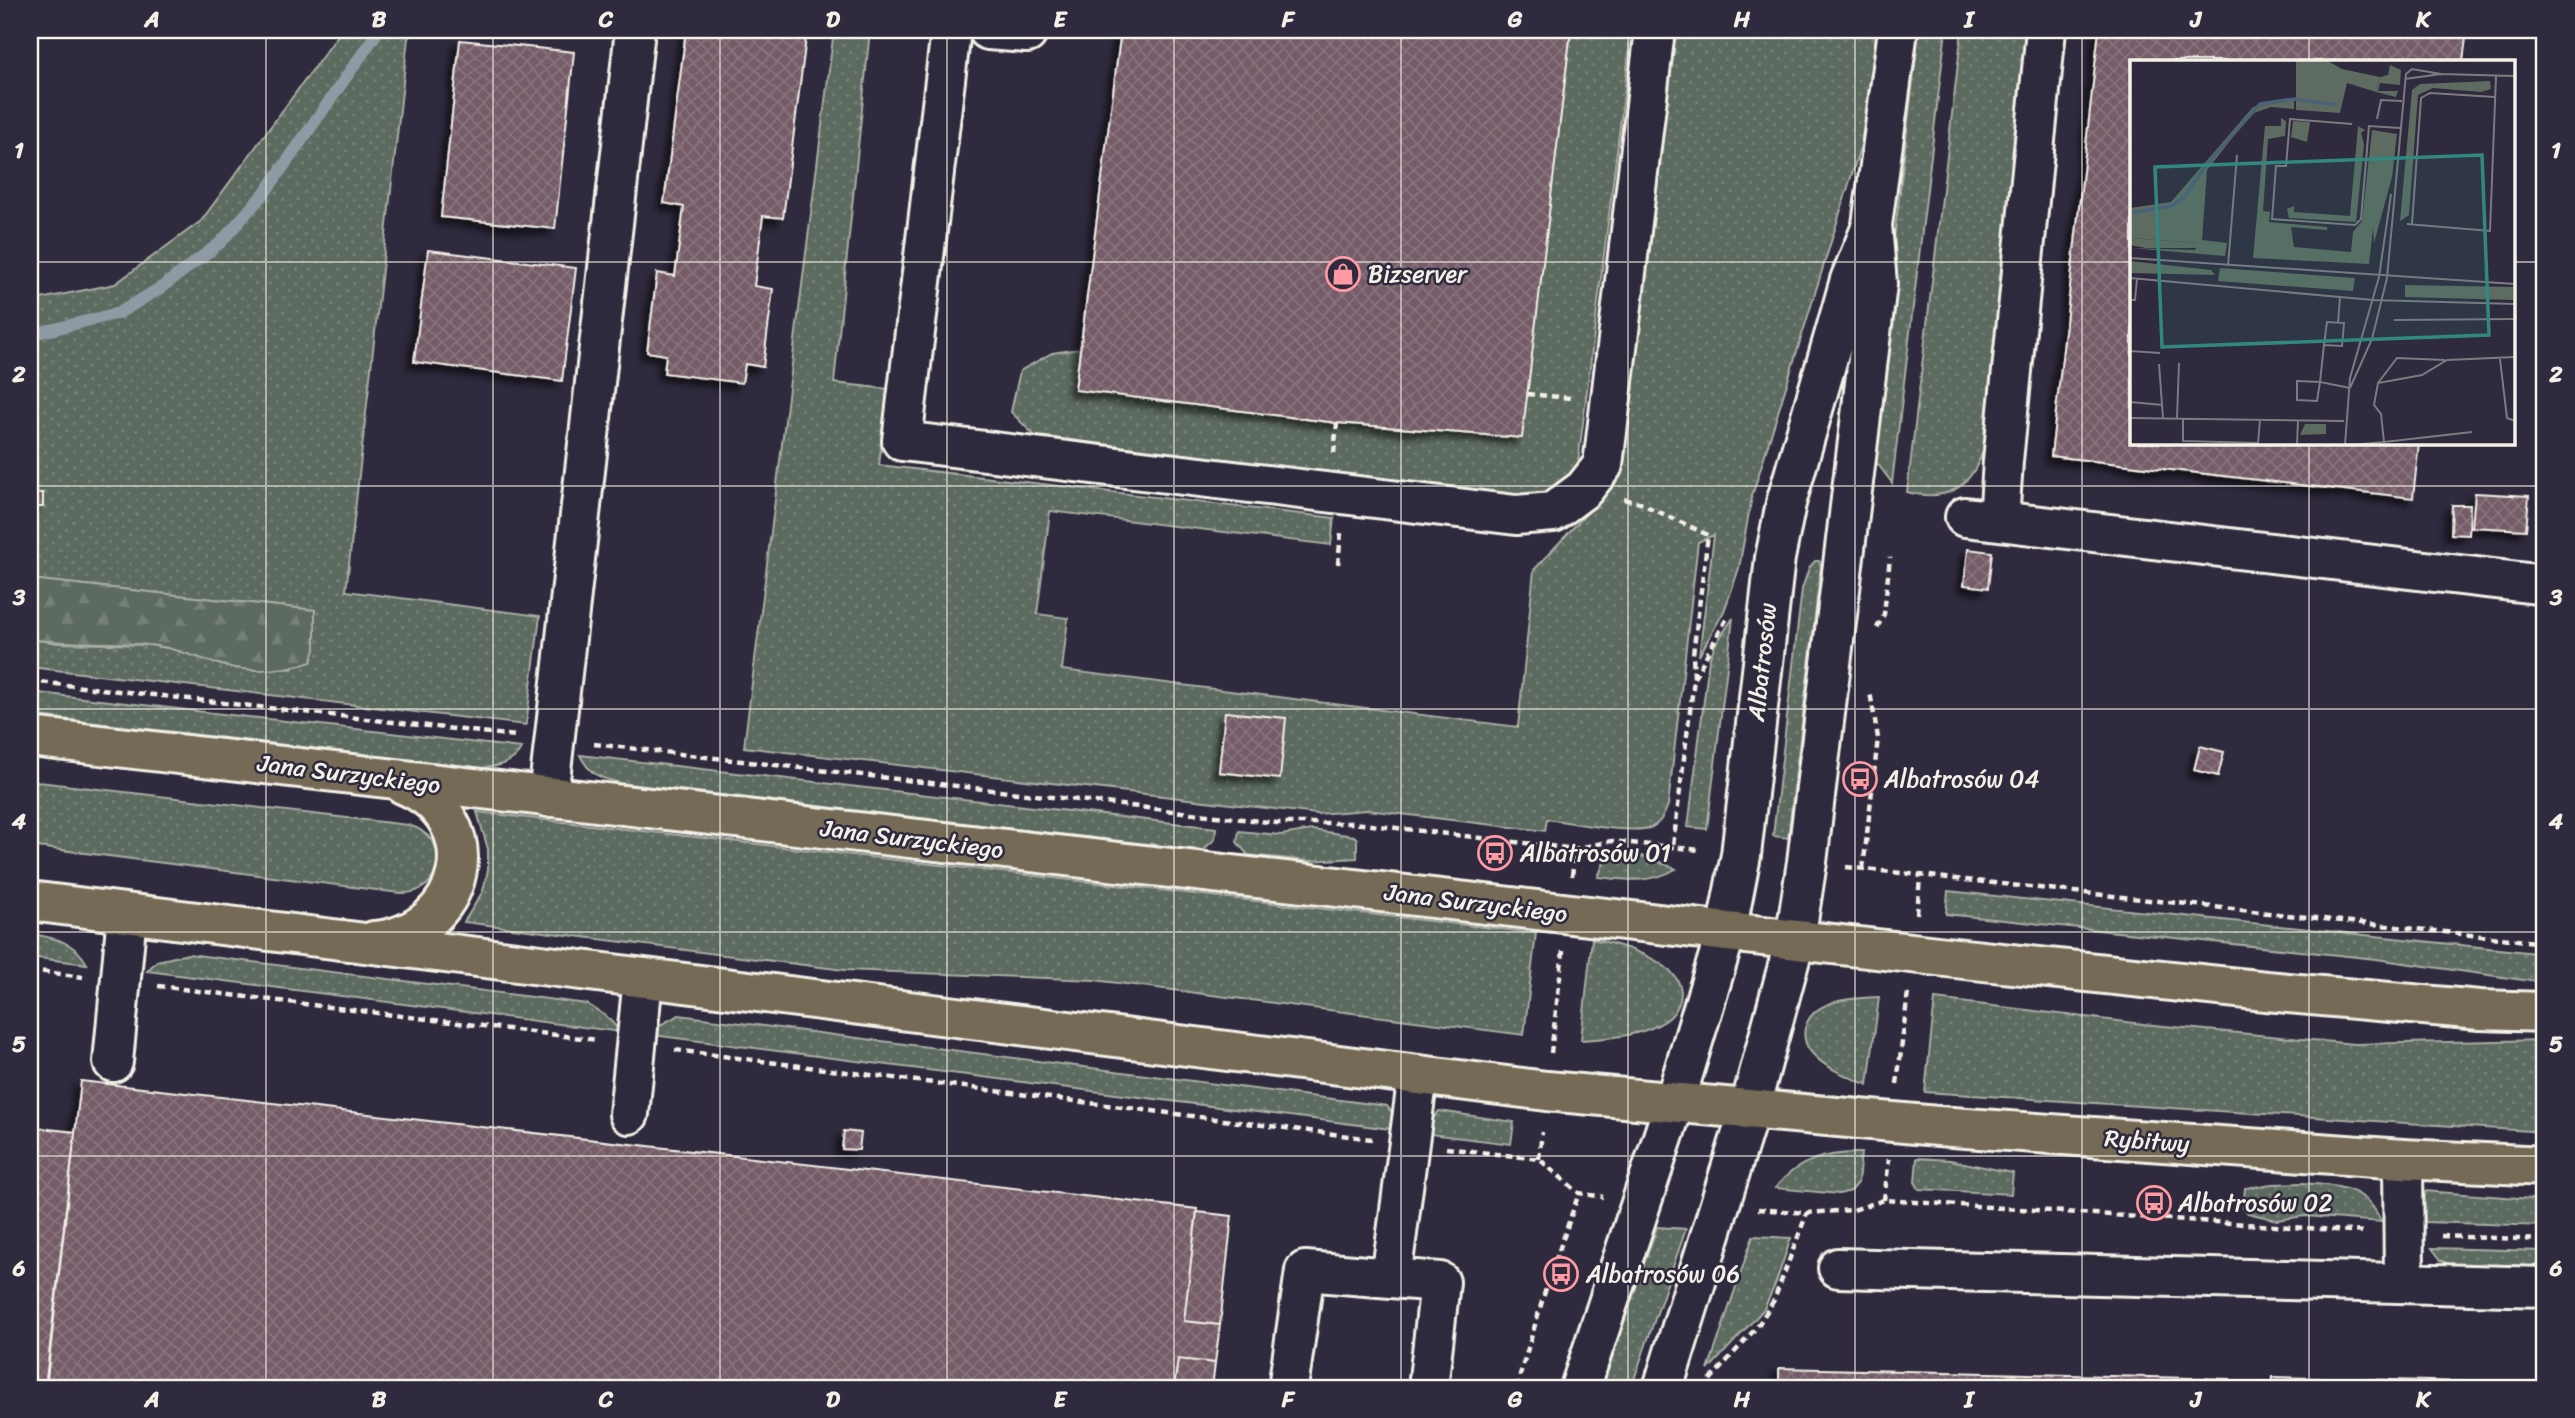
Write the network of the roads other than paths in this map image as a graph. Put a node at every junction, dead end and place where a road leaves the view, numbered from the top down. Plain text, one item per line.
1 (635, 30) edge
2 (951, 30) edge
3 (988, 30) edge
4 (1027, 30) edge
5 (1654, 30) edge
6 (1898, 30) edge
7 (2046, 30) edge
8 (1872, 225) junction
9 (2545, 585) edge
10 (30, 737) edge
11 (380, 778) junction
12 (548, 797) junction
13 (30, 901) edge
14 (127, 914) junction
15 (1726, 932) junction
16 (1795, 940) junction
17 (341, 942) junction
18 (643, 979) junction
19 (2545, 1013) edge
20 (113, 1062) dead end
21 (1418, 1075) junction
22 (1674, 1104) junction
23 (1749, 1111) junction
24 (629, 1114) dead end
25 (2403, 1159) junction
26 (2545, 1166) edge
27 (1839, 1268) dead end
28 (1391, 1278) junction
29 (2404, 1283) junction
30 (2545, 1287) edge
31 (1288, 1388) edge
32 (1427, 1388) edge
33 (1580, 1388) edge
34 (1663, 1388) edge

1 - 12 street
2 - 5 street
3 - 4 street
6 - 8 street, Albatrosów
7 - 9 street
8 - 15 street, Albatrosów
8 - 16 street, Albatrosów
10 - 11 main road, Jana Surzyckiego
11 - 12 main road, Jana Surzyckiego
11 - 17 main road
12 - 15 main road, Jana Surzyckiego
13 - 14 main road
14 - 17 main road
14 - 20 street
15 - 16 main road, Jana Surzyckiego
15 - 22 street, Albatrosów
16 - 19 main road
16 - 23 street, Albatrosów
17 - 18 main road
18 - 21 main road
18 - 24 street
21 - 22 main road
21 - 28 street
22 - 23 main road
22 - 33 street, Albatrosów
23 - 25 main road, Rybitwy
23 - 34 street, Albatrosów
25 - 26 main road, Rybitwy
25 - 29 street
27 - 29 street
28 - 31 street
28 - 32 street
29 - 30 street

